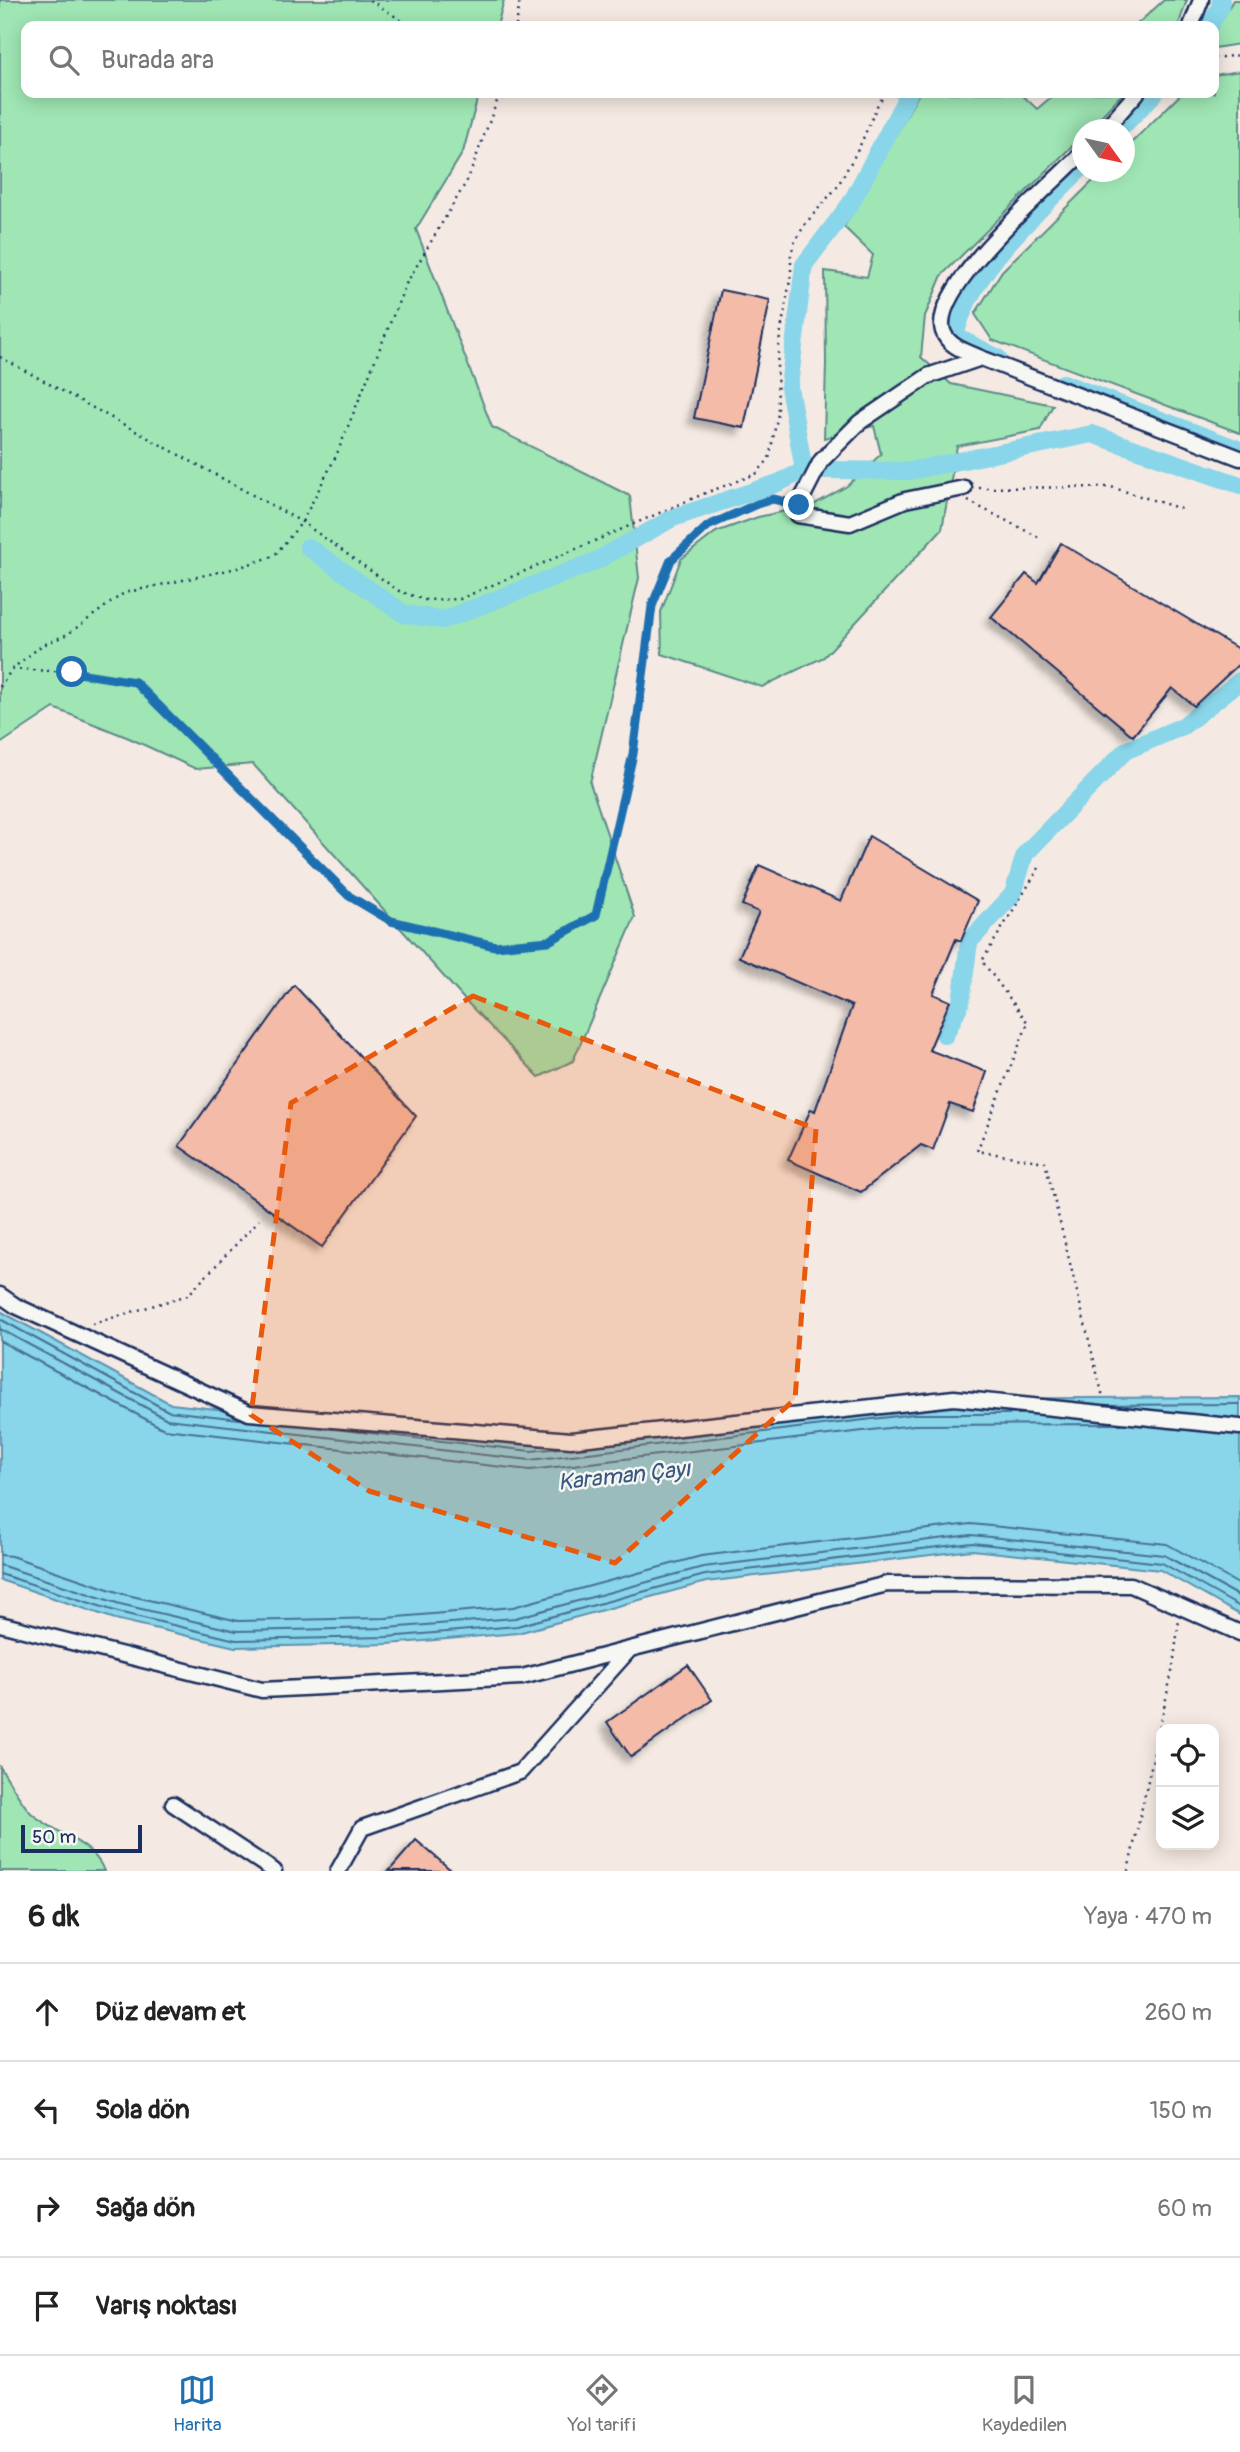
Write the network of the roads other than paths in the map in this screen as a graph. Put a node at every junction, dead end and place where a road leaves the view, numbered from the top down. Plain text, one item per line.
1 (1201, 0) edge
2 (1193, 21) edge
3 (1133, 98) edge
4 (1114, 119) edge
5 (1072, 164) edge
6 (981, 358) junction
7 (1240, 458) edge
8 (966, 495) road end
9 (0, 1295) edge
10 (1240, 1427) edge
11 (0, 1624) edge
12 (1240, 1633) edge
13 (630, 1649) junction
14 (173, 1804) dead end
15 (274, 1871) edge
16 (338, 1871) edge

1 - 2 street
3 - 4 street
5 - 6 street
6 - 7 street
6 - 8 street
9 - 10 street
11 - 13 street
12 - 13 street
13 - 16 street
14 - 15 street

